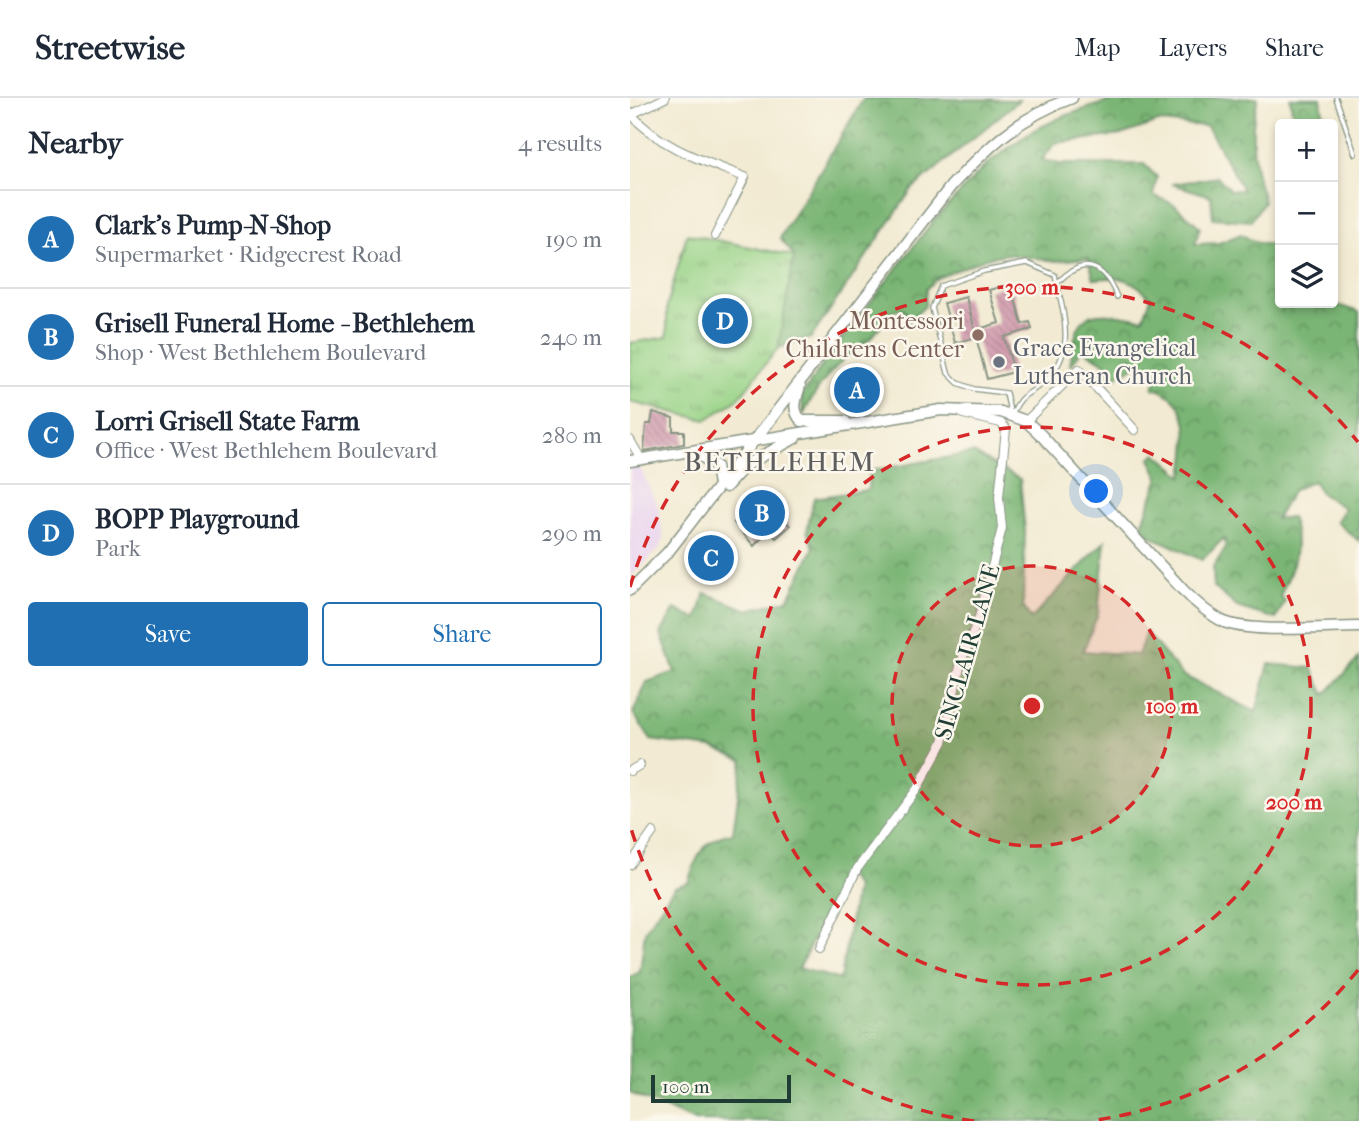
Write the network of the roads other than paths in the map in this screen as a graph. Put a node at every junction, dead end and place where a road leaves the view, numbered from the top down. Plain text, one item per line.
1 (665, 98) edge
2 (1072, 98) edge
3 (1336, 98) edge
4 (630, 114) edge
5 (1355, 154) dead end
6 (715, 236) dead end
7 (1056, 283) junction
8 (1117, 297) dead end
9 (802, 379) junction
10 (946, 410) junction
11 (1011, 416) junction
12 (1026, 421) junction
13 (876, 422) junction
14 (1135, 430) dead end
15 (800, 435) junction
16 (757, 439) junction
17 (630, 440) edge
18 (681, 452) junction
19 (636, 460) edge
20 (719, 485) junction
21 (686, 529) junction
22 (630, 590) edge
23 (1359, 627) edge
24 (640, 765) dead end
25 (630, 771) edge
26 (653, 832) dead end
27 (630, 865) edge
28 (818, 949) dead end

1 - 4 street
2 - 9 main road
3 - 5 lane
4 - 6 street
7 - 8 lane
7 - 11 lane
7 - 11 lane
9 - 13 main road
9 - 16 main road
10 - 11 main road
10 - 13 main road
10 - 28 street, SINCLAIR LANE
11 - 12 main road
12 - 14 street
12 - 23 main road
13 - 15 main road
15 - 16 main road
15 - 21 main road
16 - 18 main road
16 - 20 main road
17 - 19 street
18 - 19 main road
18 - 20 main road
20 - 21 main road
21 - 22 main road
24 - 25 street
26 - 27 street

